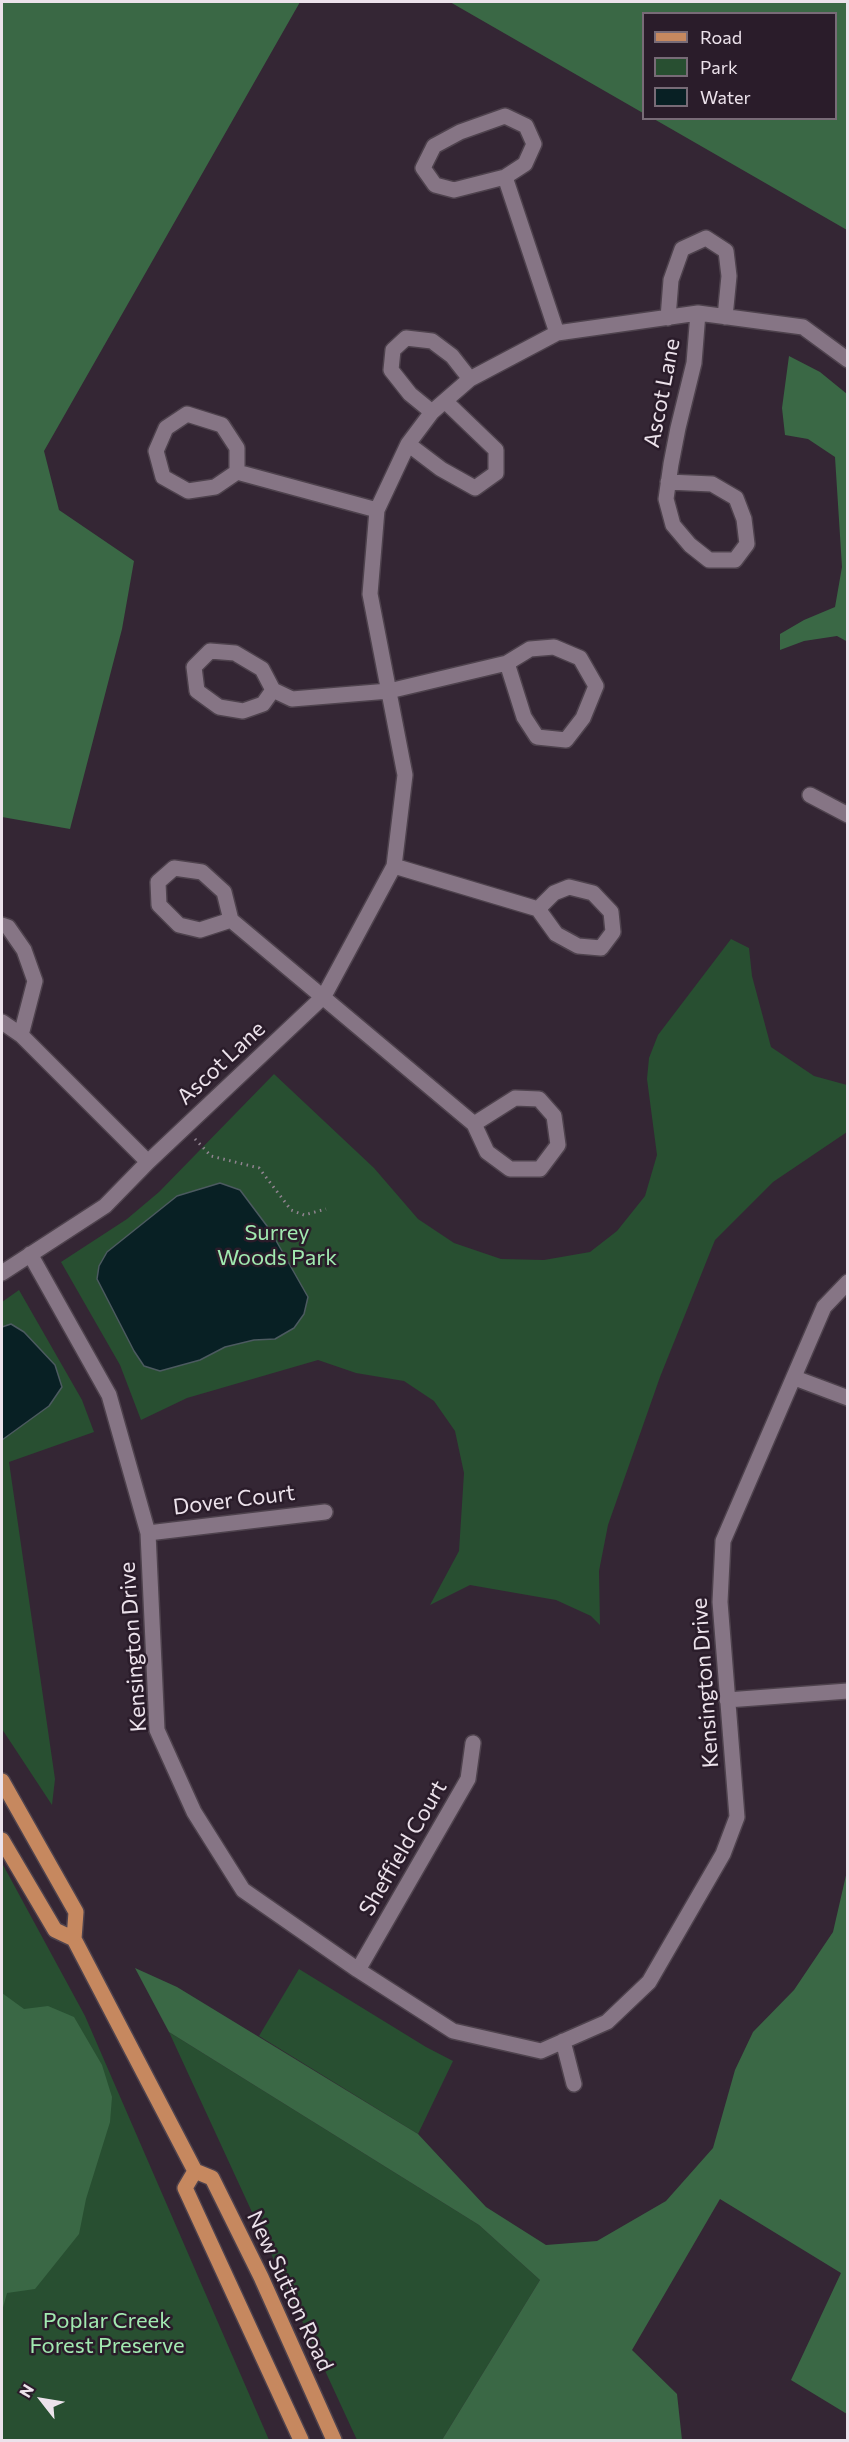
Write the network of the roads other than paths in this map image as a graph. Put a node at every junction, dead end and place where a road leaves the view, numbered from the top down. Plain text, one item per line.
1 (505, 177) junction
2 (698, 314) junction
3 (725, 317) junction
4 (668, 318) junction
5 (557, 333) junction
6 (848, 360) edge
7 (470, 379) junction
8 (445, 401) junction
9 (432, 412) junction
10 (408, 444) junction
11 (237, 472) junction
12 (668, 482) junction
13 (377, 510) junction
14 (507, 663) junction
15 (273, 690) junction
16 (389, 691) junction
17 (810, 795) dead end
18 (848, 815) edge
19 (394, 866) junction
20 (538, 909) junction
21 (231, 920) junction
22 (2, 925) edge
23 (324, 996) junction
24 (2, 1022) edge
25 (21, 1035) junction
26 (474, 1124) junction
27 (148, 1162) junction
28 (30, 1254) junction
29 (2, 1273) edge
30 (848, 1282) edge
31 (795, 1378) junction
32 (848, 1398) edge
33 (325, 1512) dead end
34 (148, 1533) junction
35 (848, 1691) edge
36 (727, 1700) junction
37 (473, 1743) dead end
38 (2, 1781) edge
39 (2, 1840) edge
40 (74, 1939) junction
41 (358, 1970) junction
42 (563, 2042) junction
43 (574, 2084) dead end
44 (195, 2171) junction
45 (301, 2440) edge
46 (334, 2440) edge

1 - 1 street
1 - 5 street
2 - 3 street, Ascot Lane
2 - 4 street, Ascot Lane
2 - 12 street, Ascot Lane
3 - 4 street, Ascot Lane
3 - 6 street, Ascot Lane
4 - 5 street, Ascot Lane
5 - 7 street, Ascot Lane
7 - 8 street, Ascot Lane
7 - 9 street
8 - 9 street, Ascot Lane
8 - 10 street
9 - 10 street, Ascot Lane
10 - 13 street, Ascot Lane
11 - 11 street
11 - 13 street
12 - 12 street, Ascot Lane
13 - 16 street, Ascot Lane
14 - 14 street
14 - 16 street
15 - 15 street
15 - 16 street
16 - 19 street, Ascot Lane
17 - 18 street
19 - 20 street
19 - 23 street, Ascot Lane
20 - 20 street
21 - 21 street
21 - 23 street
22 - 25 street
23 - 26 street
23 - 27 street, Ascot Lane
24 - 25 street
25 - 27 street
26 - 26 street
27 - 28 street, Ascot Lane
28 - 29 street, Ascot Lane
28 - 34 street, Kensington Drive
30 - 31 street, Kensington Drive
31 - 32 street
31 - 36 street, Kensington Drive
33 - 34 street, Dover Court
34 - 41 street, Kensington Drive
35 - 36 street
36 - 42 street, Kensington Drive
37 - 41 street, Sheffield Court
38 - 40 main road, New Sutton Road
39 - 40 main road, New Sutton Road
40 - 44 main road, New Sutton Road
41 - 42 street, Kensington Drive
42 - 43 street
44 - 45 main road
44 - 46 main road, New Sutton Road

